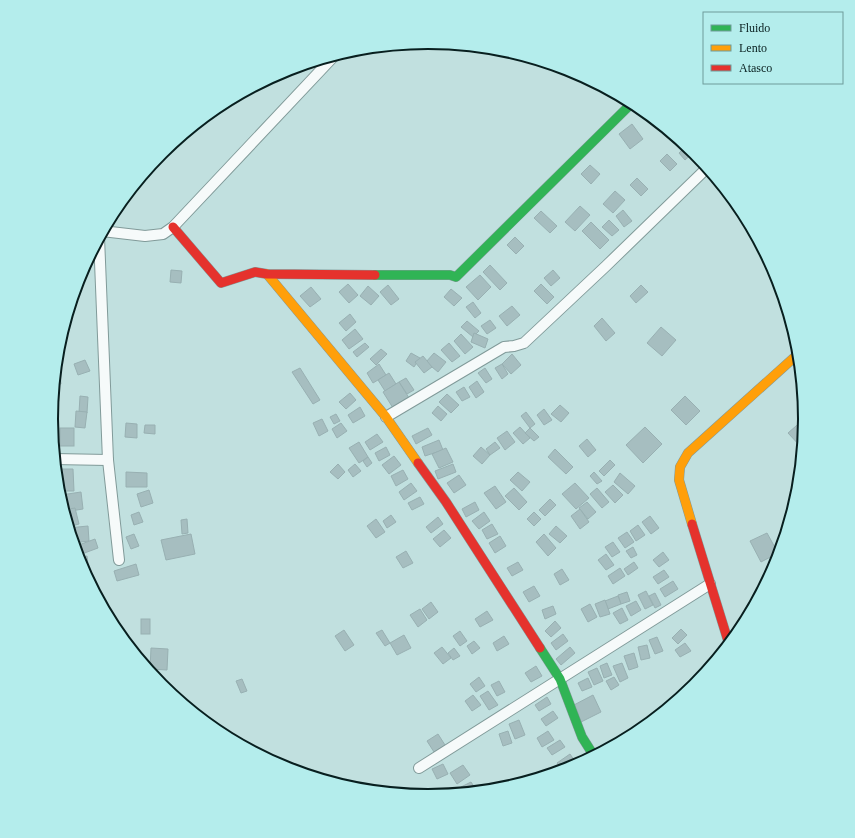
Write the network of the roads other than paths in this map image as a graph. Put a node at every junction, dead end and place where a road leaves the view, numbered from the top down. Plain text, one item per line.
1 (320, 66) edge
2 (627, 108) edge
3 (703, 172) edge
4 (173, 227) junction
5 (108, 232) edge
6 (99, 248) edge
7 (267, 274) junction
8 (792, 359) edge
9 (386, 417) junction
10 (60, 459) edge
11 (108, 460) junction
12 (119, 560) dead end
13 (710, 584) junction
14 (726, 637) edge
15 (560, 680) junction
16 (591, 751) edge
17 (419, 768) dead end

1 - 4 street
2 - 7 street
3 - 9 street
4 - 5 street
4 - 7 street
6 - 11 street
7 - 9 street
8 - 13 street
9 - 15 street
10 - 11 street
11 - 12 street
13 - 14 street
13 - 15 street
15 - 16 street
15 - 17 street

